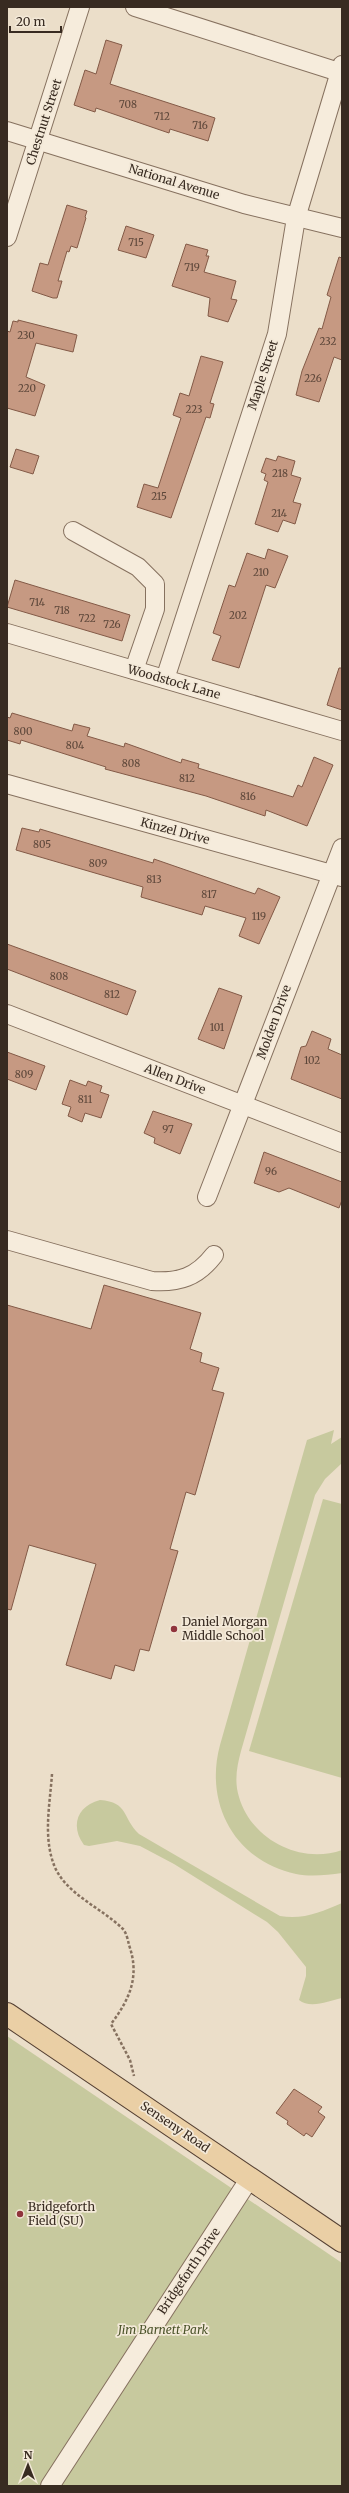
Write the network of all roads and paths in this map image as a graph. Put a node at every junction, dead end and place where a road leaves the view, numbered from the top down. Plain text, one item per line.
1 (80, 7) edge
2 (135, 7) edge
3 (341, 70) edge
4 (7, 131) edge
5 (38, 140) junction
6 (296, 218) junction
7 (342, 228) edge
8 (7, 237) edge
9 (73, 531) dead end
10 (7, 633) edge
11 (134, 670) junction
12 (165, 679) junction
13 (342, 730) edge
14 (7, 784) edge
15 (342, 848) edge
16 (337, 876) edge
17 (7, 1014) edge
18 (243, 1105) junction
19 (342, 1144) edge
20 (207, 1197) dead end
21 (7, 1240) edge
22 (214, 1255) dead end
23 (52, 1774) dead end
24 (7, 2014) edge
25 (135, 2080) dead end
26 (250, 2178) junction
27 (342, 2241) edge
28 (50, 2486) edge

1 - 5 street, Chestnut Street
2 - 3 street
3 - 6 street, Maple Street
4 - 5 street, National Avenue
5 - 6 street, National Avenue
5 - 8 street, Chestnut Street
6 - 7 street, National Avenue
6 - 12 street, Maple Street
9 - 11 street
10 - 11 street, Woodstock Lane
11 - 12 street, Woodstock Lane
12 - 13 street, Woodstock Lane
14 - 16 street, Kinzel Drive
15 - 16 street, Molden Drive
16 - 18 street, Molden Drive
17 - 18 street, Allen Drive
18 - 19 street, Allen Drive
18 - 20 street, Molden Drive
21 - 22 street
23 - 25 path
24 - 26 main road, Senseny Road
26 - 27 main road, Senseny Road
26 - 28 street, Bridgeforth Drive

